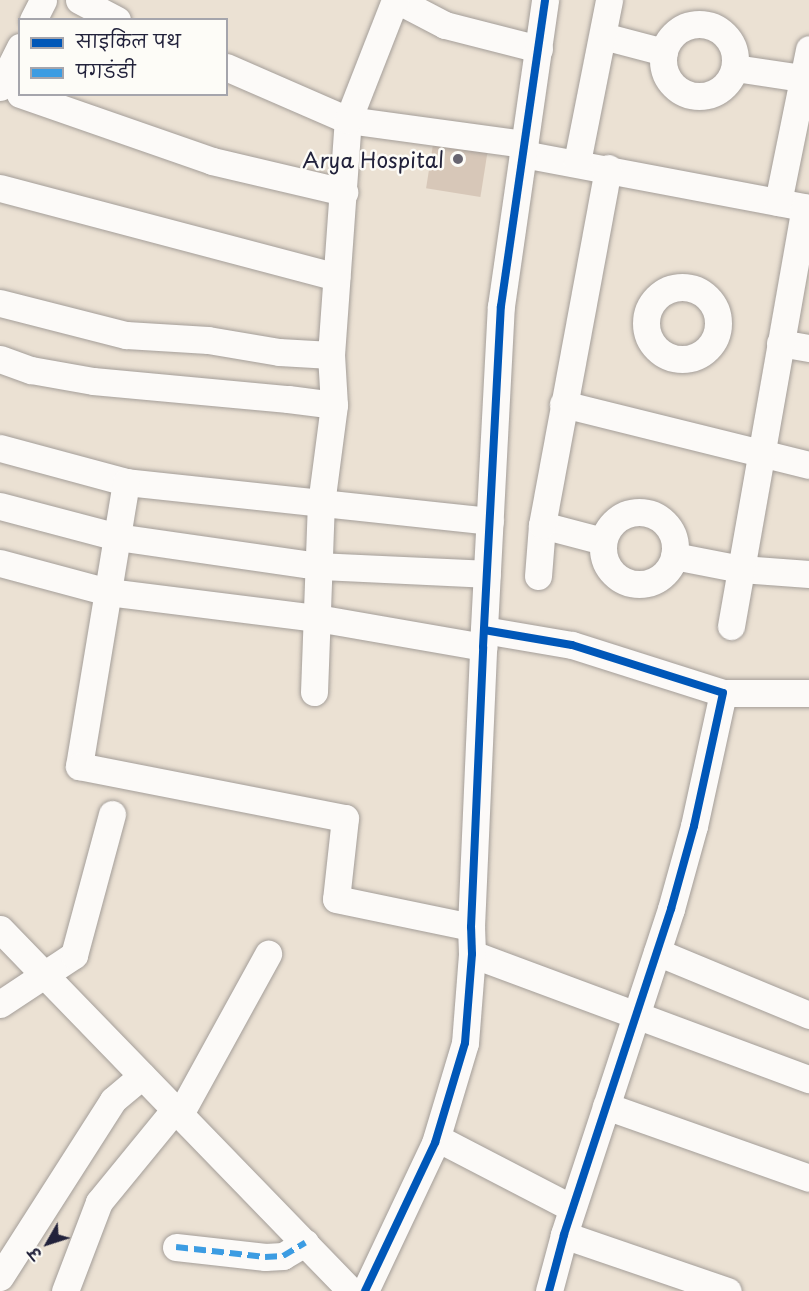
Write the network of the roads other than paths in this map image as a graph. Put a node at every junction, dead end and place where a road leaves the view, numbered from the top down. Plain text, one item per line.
1 (43, 0) edge
2 (79, 0) edge
3 (396, 0) edge
4 (609, 0) edge
5 (539, 3) edge
6 (34, 18) edge
7 (113, 18) edge
8 (603, 36) junction
9 (539, 49) junction
10 (809, 49) edge
11 (18, 51) edge
12 (664, 52) junction
13 (228, 68) edge
14 (735, 68) junction
15 (806, 79) edge
16 (0, 87) edge
17 (18, 93) edge
18 (26, 96) edge
19 (348, 120) junction
20 (524, 149) junction
21 (577, 162) junction
22 (608, 168) junction
23 (0, 188) edge
24 (344, 192) junction
25 (778, 202) junction
26 (807, 208) edge
27 (336, 277) junction
28 (0, 303) edge
29 (780, 343) junction
30 (809, 348) edge
31 (331, 355) junction
32 (0, 359) edge
33 (563, 404) junction
34 (334, 405) junction
35 (0, 448) edge
36 (761, 453) junction
37 (809, 465) edge
38 (126, 482) junction
39 (321, 504) junction
40 (0, 506) edge
41 (490, 521) junction
42 (542, 525) junction
43 (117, 537) junction
44 (603, 541) junction
45 (674, 556) junction
46 (0, 563) edge
47 (319, 566) junction
48 (741, 569) junction
49 (487, 574) junction
50 (809, 574) edge
51 (538, 576) dead end
52 (108, 592) junction
53 (317, 618) junction
54 (731, 626) dead end
55 (483, 639) junction
56 (314, 692) dead end
57 (723, 693) junction
58 (809, 693) edge
59 (112, 814) dead end
60 (471, 927) junction
61 (0, 928) edge
62 (657, 952) junction
63 (267, 954) dead end
64 (472, 954) junction
65 (46, 976) junction
66 (0, 1004) edge
67 (636, 1013) junction
68 (809, 1015) edge
69 (808, 1075) edge
70 (142, 1076) junction
71 (606, 1106) junction
72 (177, 1112) junction
73 (437, 1137) junction
74 (809, 1178) edge
75 (572, 1208) junction
76 (564, 1235) junction
77 (305, 1243) junction
78 (176, 1247) dead end
79 (0, 1276) edge
80 (65, 1291) edge
81 (351, 1291) edge
82 (365, 1291) edge
83 (549, 1291) edge
84 (728, 1291) edge

1 - 6 street
2 - 7 street
3 - 9 street
3 - 19 street
4 - 8 street
5 - 9 street
8 - 12 street
8 - 21 street
9 - 20 street
10 - 15 street
11 - 16 street
12 - 14 street
12 - 14 street
13 - 19 street
14 - 15 street
15 - 25 street
16 - 17 street
18 - 24 street
19 - 20 street
19 - 24 street
20 - 21 street
20 - 41 street
21 - 22 street
22 - 25 street
22 - 33 street
23 - 27 street
24 - 27 street
25 - 26 street
26 - 29 street
27 - 31 street
28 - 31 street
29 - 30 street
29 - 36 street
31 - 34 street
32 - 34 street
33 - 36 street
33 - 42 street
34 - 39 street
35 - 38 street
36 - 37 street
36 - 48 street
38 - 39 street
38 - 43 street
39 - 41 street
39 - 47 street
40 - 43 street
41 - 49 street
42 - 44 street
42 - 51 street
43 - 47 street
43 - 52 street
44 - 45 street
44 - 45 street
45 - 48 street
46 - 52 street
47 - 49 street
47 - 53 street
48 - 50 street
48 - 54 street
49 - 55 street
52 - 53 street
52 - 60 street
53 - 55 street
53 - 56 street
55 - 57 street
55 - 60 street
57 - 58 street
57 - 62 street
59 - 65 street
60 - 64 street
61 - 65 street
62 - 67 street
62 - 68 street
63 - 72 street
64 - 67 street
64 - 73 street
65 - 66 street
65 - 70 street
67 - 69 street
67 - 71 street
70 - 72 street
70 - 79 street
71 - 74 street
71 - 75 street
72 - 77 street
72 - 80 street
73 - 75 street
73 - 82 street
75 - 76 street
76 - 83 street
76 - 84 street
77 - 78 street
77 - 81 street

